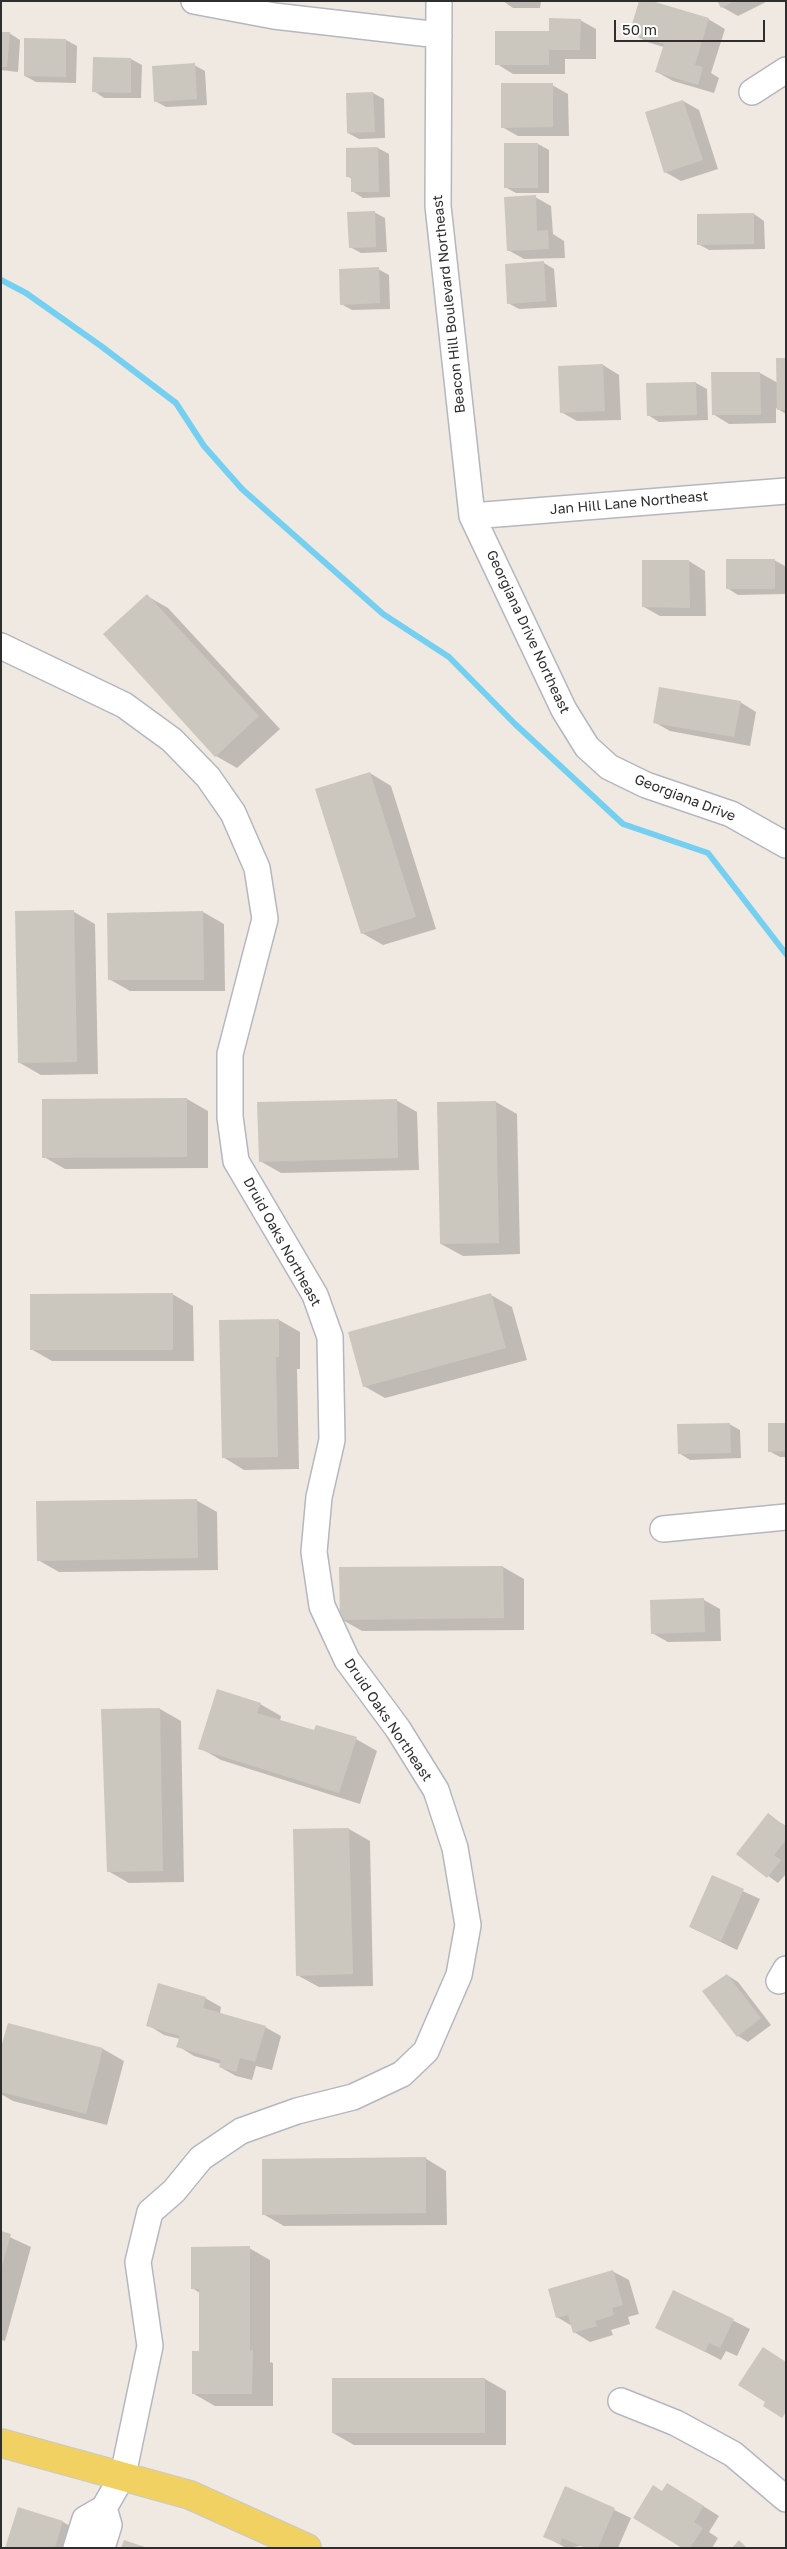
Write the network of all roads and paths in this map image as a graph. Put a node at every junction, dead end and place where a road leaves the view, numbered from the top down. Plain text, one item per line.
1 (194, 1) edge
2 (439, 1) edge
3 (439, 35) junction
4 (786, 70) edge
5 (752, 92) dead end
6 (786, 491) edge
7 (472, 516) junction
8 (1, 646) edge
9 (587, 747) joint
10 (786, 845) edge
11 (786, 1517) edge
12 (663, 1529) dead end
13 (621, 2401) dead end
14 (1, 2443) edge
15 (123, 2475) junction
16 (786, 2499) edge
17 (104, 2508) junction
18 (76, 2548) edge
19 (102, 2548) edge
20 (307, 2548) edge

1 - 3 street
2 - 3 street, Beacon Hill Boulevard Northeast
3 - 7 street, Beacon Hill Boulevard Northeast
4 - 5 street
6 - 7 street, Jan Hill Lane Northeast
7 - 9 street, Georgiana Drive Northeast
8 - 15 street, Druid Oaks Northeast
9 - 10 street, Georgiana Drive
11 - 12 street
13 - 16 street
14 - 15 main road
15 - 17 street, Druid Oaks Northeast
15 - 20 main road
17 - 18 street
17 - 19 street

